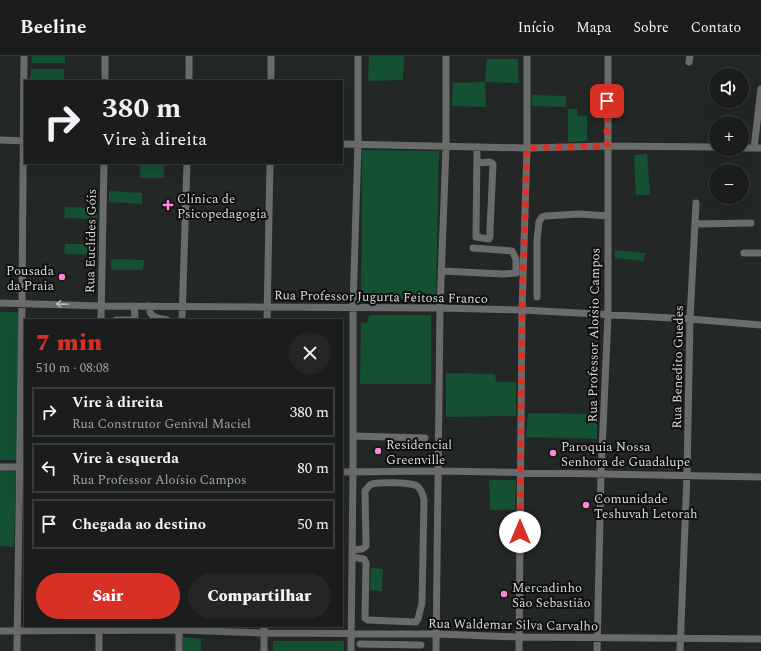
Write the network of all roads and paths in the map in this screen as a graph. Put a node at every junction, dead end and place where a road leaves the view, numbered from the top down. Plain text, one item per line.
1 (24, 56) edge
2 (105, 56) edge
3 (189, 56) edge
4 (271, 56) edge
5 (358, 56) edge
6 (446, 56) edge
7 (527, 56) edge
8 (608, 56) edge
9 (105, 80) edge
10 (189, 80) edge
11 (271, 80) edge
12 (761, 90) edge
13 (24, 104) edge
14 (0, 140) edge
15 (24, 141) edge
16 (343, 144) edge
17 (358, 144) junction
18 (446, 146) junction
19 (607, 146) junction
20 (477, 147) junction
21 (709, 147) edge
22 (527, 148) junction
23 (758, 148) edge
24 (477, 163) junction
25 (104, 164) edge
26 (187, 164) edge
27 (270, 164) edge
28 (696, 203) dead end
29 (607, 216) junction
30 (751, 223) dead end
31 (695, 224) junction
32 (473, 248) dead end
33 (744, 253) dead end
34 (761, 253) edge
35 (441, 271) junction
36 (536, 297) dead end
37 (0, 303) edge
38 (22, 303) junction
39 (101, 306) junction
40 (134, 306) junction
41 (149, 306) junction
42 (182, 306) junction
43 (268, 306) junction
44 (353, 307) junction
45 (440, 308) junction
46 (522, 310) junction
47 (608, 315) junction
48 (101, 319) edge
49 (134, 319) edge
50 (164, 319) edge
51 (182, 319) edge
52 (267, 319) edge
53 (690, 319) junction
54 (761, 325) edge
55 (23, 343) edge
56 (353, 436) junction
57 (425, 438) dead end
58 (0, 467) edge
59 (22, 467) edge
60 (439, 471) junction
61 (343, 472) edge
62 (353, 472) junction
63 (520, 473) junction
64 (601, 474) junction
65 (687, 475) junction
66 (761, 477) edge
67 (352, 553) junction
68 (99, 628) edge
69 (179, 628) edge
70 (264, 629) edge
71 (0, 631) edge
72 (17, 631) junction
73 (351, 633) junction
74 (437, 634) junction
75 (519, 637) junction
76 (597, 638) junction
77 (681, 638) junction
78 (761, 639) edge
79 (360, 644) dead end
80 (421, 645) dead end
81 (392, 648) edge
82 (17, 651) edge
83 (99, 651) edge
84 (179, 651) edge
85 (264, 651) edge
86 (351, 651) edge
87 (436, 651) edge
88 (519, 651) edge
89 (597, 651) edge
90 (680, 651) edge

1 - 13 street
2 - 9 street
3 - 10 street
4 - 11 street
5 - 17 street
6 - 18 street
7 - 22 street
8 - 19 street, Rua Professor Aloísio Campos
12 - 23 street
13 - 15 street
14 - 15 street
15 - 38 street
16 - 17 street
17 - 18 street
17 - 44 street
18 - 20 street
18 - 35 street
19 - 21 street
19 - 22 street
19 - 29 street, Rua Professor Aloísio Campos
20 - 22 street
20 - 24 street
22 - 46 street
24 - 24 street
25 - 39 street, Rua Euclídes Góis
26 - 42 street
27 - 43 street
28 - 31 street, Rua Benedito Guedes
29 - 36 street
29 - 47 street, Rua Professor Aloísio Campos
30 - 31 street
31 - 53 street, Rua Benedito Guedes
32 - 35 street
33 - 34 street
35 - 45 street
37 - 38 street, Rua Professor Jugurta Feitosa Franco
39 -> 38 street, Rua Professor Jugurta Feitosa Franco
38 - 55 street
39 - 40 street, Rua Professor Jugurta Feitosa Franco
39 - 48 street, Rua Euclídes Góis
40 - 41 street, Rua Professor Jugurta Feitosa Franco
40 - 49 street
41 - 42 street, Rua Professor Jugurta Feitosa Franco
41 - 50 street
42 - 43 street, Rua Professor Jugurta Feitosa Franco
42 - 51 street
43 - 44 street, Rua Professor Jugurta Feitosa Franco
43 - 52 street
44 - 45 street, Rua Professor Jugurta Feitosa Franco
44 - 56 street
45 - 46 street, Rua Professor Jugurta Feitosa Franco
45 - 60 street
46 - 47 street, Rua Professor Jugurta Feitosa Franco
46 - 63 street
47 - 53 street, Rua Professor Jugurta Feitosa Franco
47 - 64 street, Rua Professor Aloísio Campos
53 - 54 street, Rua Professor Jugurta Feitosa Franco
53 - 65 street, Rua Benedito Guedes
55 - 59 street
56 - 57 street
56 - 62 street
58 - 59 street
59 - 72 street
60 - 62 street
60 - 63 street
60 - 74 street
61 - 62 street
62 - 67 street
63 - 64 street
63 - 75 street
64 - 65 street
64 - 76 street, Rua Professor Aloísio Campos
65 - 66 street
65 - 77 street, Rua Benedito Guedes
67 - 67 street
67 - 73 street
68 - 69 street, Rua Waldemar Silva Carvalho
68 - 72 street, Rua Waldemar Silva Carvalho
68 - 83 street
69 - 70 street, Rua Waldemar Silva Carvalho
69 - 84 street
70 - 73 street, Rua Waldemar Silva Carvalho
70 - 85 street
71 - 72 street, Rua Waldemar Silva Carvalho
72 - 82 street
73 - 74 street, Rua Waldemar Silva Carvalho
73 - 86 street
74 - 75 street, Rua Waldemar Silva Carvalho
74 - 87 street
75 - 76 street, Rua Waldemar Silva Carvalho
75 - 88 street
76 - 77 street, Rua Waldemar Silva Carvalho
76 - 89 street, Rua Professor Aloísio Campos
77 - 78 street, Rua Waldemar Silva Carvalho
77 - 90 street, Rua Benedito Guedes
79 - 81 street
80 - 81 street

